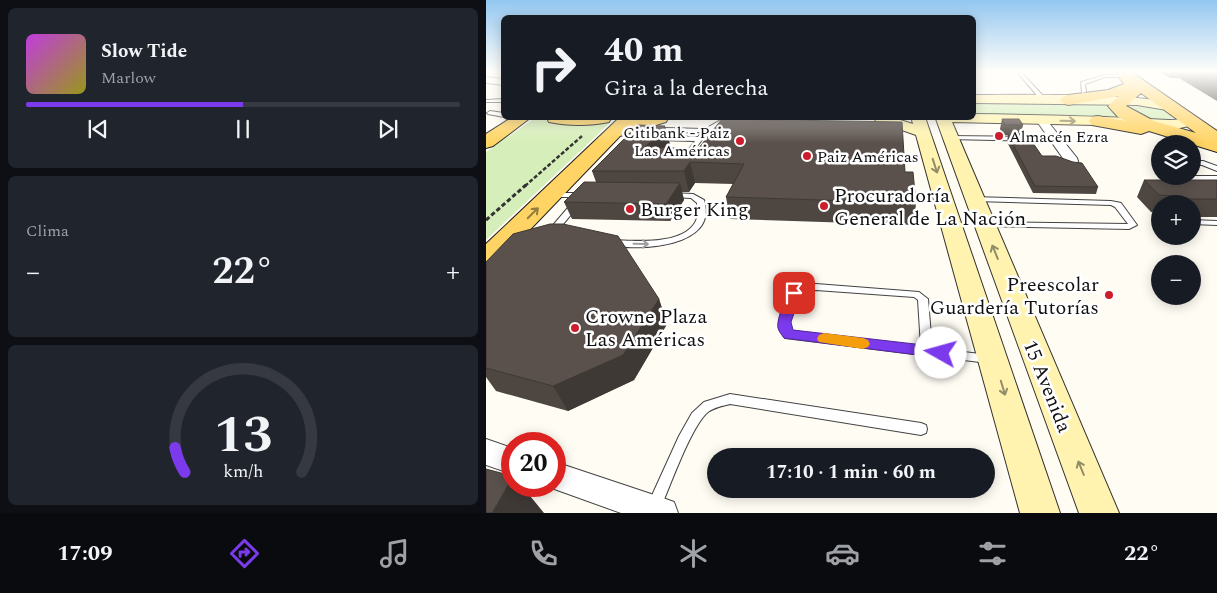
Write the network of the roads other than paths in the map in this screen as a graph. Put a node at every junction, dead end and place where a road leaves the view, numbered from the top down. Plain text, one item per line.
1 (1039, 95) edge
2 (1103, 95) edge
3 (1130, 95) edge
4 (1154, 95) edge
5 (976, 99) edge
6 (501, 100) edge
7 (1043, 100) junction
8 (1068, 100) junction
9 (1123, 100) junction
10 (486, 101) edge
11 (1173, 107) junction
12 (490, 113) dead end
13 (501, 115) edge
14 (511, 120) edge
15 (584, 120) edge
16 (638, 120) edge
17 (724, 120) edge
18 (901, 120) edge
19 (1041, 120) junction
20 (1098, 121) junction
21 (1193, 121) junction
22 (615, 122) edge
23 (1140, 122) junction
24 (930, 123) edge
25 (706, 131) junction
26 (735, 132) edge
27 (700, 139) junction
28 (1040, 139) dead end
29 (1217, 140) edge
30 (486, 142) edge
31 (1217, 148) edge
32 (1072, 161) edge
33 (681, 163) edge
34 (1201, 163) edge
35 (1217, 169) edge
36 (1201, 178) edge
37 (1217, 178) edge
38 (550, 195) junction
39 (583, 195) junction
40 (593, 195) edge
41 (663, 195) edge
42 (947, 206) junction
43 (979, 210) junction
44 (1201, 222) edge
45 (1217, 223) edge
46 (544, 242) edge
47 (600, 243) edge
48 (486, 260) edge
49 (927, 351) junction
50 (994, 359) junction
51 (921, 428) dead end
52 (486, 452) edge
53 (501, 457) edge
54 (566, 480) edge
55 (658, 511) edge
56 (1040, 513) edge
57 (1099, 513) edge

1 - 7 lane
2 - 8 main road
3 - 9 main road
4 - 11 main road
5 - 7 street
6 - 10 lane
7 - 8 street
8 - 9 street
9 - 11 street
9 - 23 main road
11 - 21 main road
12 - 13 lane
14 - 30 main road
15 - 22 main road
16 - 22 main road
17 - 25 lane
18 - 24 street
19 -> 20 street
19 - 24 street
19 - 32 street
20 - 23 street
20 - 31 main road
21 - 23 street
21 - 29 main road
22 - 38 main road
23 - 31 main road
24 - 28 lane
24 -> 42 street, 15 Avenida
24 - 43 street, 15 Avenida
25 - 26 lane
25 - 27 lane
25 - 27 lane
27 - 33 lane
34 - 35 lane
36 - 37 lane
38 - 39 lane
48 -> 38 main road
39 - 40 lane
39 - 46 lane
47 -> 41 lane
42 - 43 street
42 - 50 street, 15 Avenida
43 - 43 lane
57 -> 43 street, 15 Avenida
44 - 45 lane
49 - 49 lane
49 - 50 lane
50 -> 56 street, 15 Avenida
51 - 55 lane
52 - 53 street
54 - 55 street

